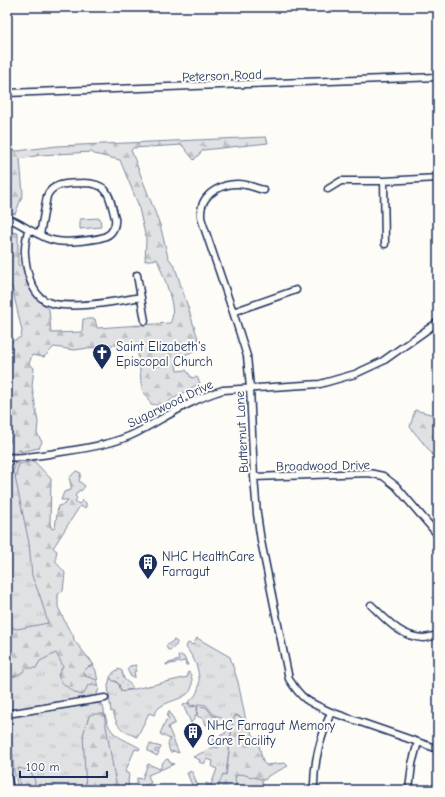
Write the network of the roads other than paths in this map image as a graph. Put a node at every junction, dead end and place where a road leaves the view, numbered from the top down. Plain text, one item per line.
1 (438, 77) edge
2 (7, 93) edge
3 (438, 178) edge
4 (384, 182) junction
5 (328, 189) dead end
6 (264, 190) dead end
7 (7, 218) edge
8 (28, 230) junction
9 (40, 234) junction
10 (385, 244) dead end
11 (137, 275) dead end
12 (296, 290) dead end
13 (141, 297) junction
14 (233, 312) junction
15 (145, 321) dead end
16 (437, 324) edge
17 (250, 388) junction
18 (7, 457) edge
19 (17, 458) junction
20 (7, 462) edge
21 (254, 477) junction
22 (438, 535) edge
23 (372, 605) dead end
24 (438, 635) edge
25 (106, 698) dead end
26 (331, 712) junction
27 (7, 714) edge
28 (418, 742) junction
29 (438, 749) edge
30 (7, 778) edge
31 (9, 790) edge
32 (314, 790) edge
33 (409, 790) edge

1 - 2 street, Peterson Road
3 - 4 street
4 - 5 street
4 - 10 street
6 - 14 street, Butternut Lane
7 - 8 street
8 - 9 street
8 - 13 street
9 - 9 street
11 - 13 street
12 - 14 street
13 - 15 street
14 - 17 street, Butternut Lane
16 - 17 street, Sugarwood Drive
17 - 19 street, Sugarwood Drive
17 - 21 street, Butternut Lane
18 - 19 street, Sugarwood Drive
19 - 20 street, Sugarwood Drive
21 - 22 street, Broadwood Drive
21 - 26 street, Butternut Lane
23 - 24 street
25 - 27 street
26 - 28 street, Butternut Lane
26 - 32 street
28 - 29 street, Butternut Lane
28 - 33 street
30 - 31 main road

